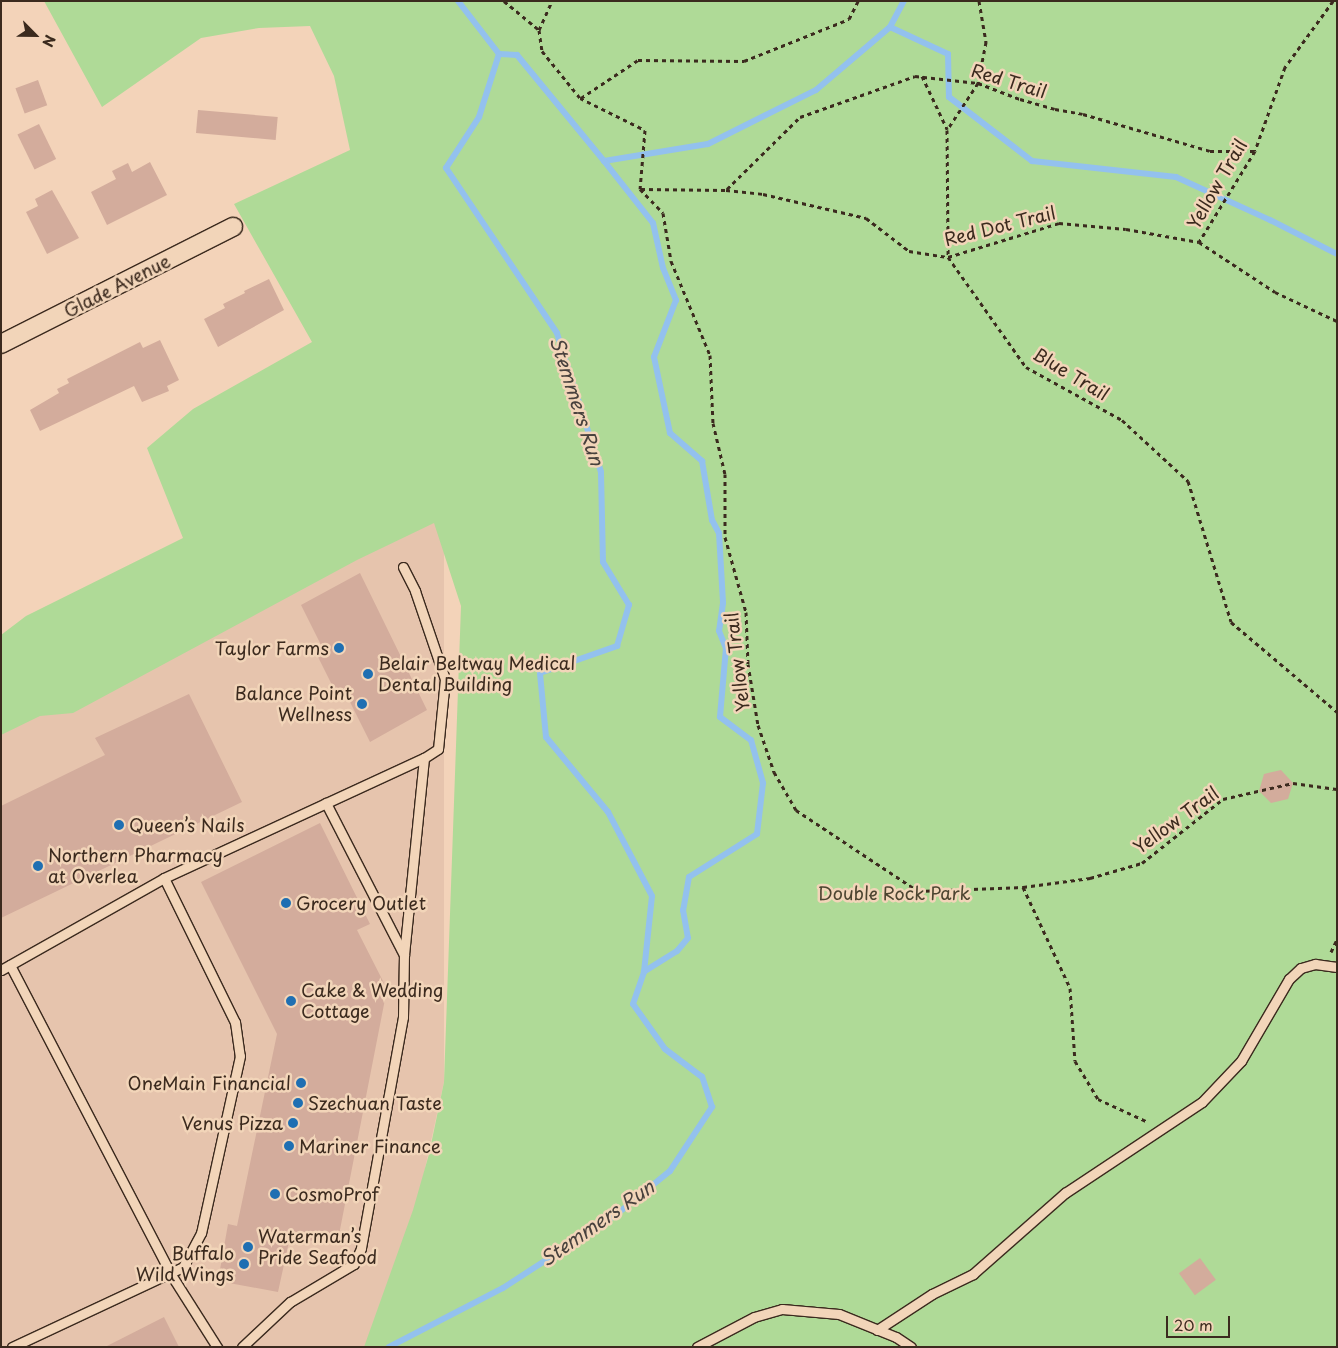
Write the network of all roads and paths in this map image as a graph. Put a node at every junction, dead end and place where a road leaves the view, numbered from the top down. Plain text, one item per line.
1 (504, 1) edge
2 (552, 1) edge
3 (858, 1) edge
4 (979, 1) edge
5 (1333, 1) edge
6 (539, 30) junction
7 (922, 76) junction
8 (978, 83) junction
9 (580, 98) junction
10 (947, 130) junction
11 (1255, 151) junction
12 (640, 188) junction
13 (726, 190) junction
14 (232, 227) dead end
15 (1199, 242) junction
16 (948, 257) junction
17 (1337, 321) edge
18 (1, 344) edge
19 (403, 567) dead end
20 (1337, 712) edge
21 (424, 758) junction
22 (1337, 789) edge
23 (326, 803) junction
24 (164, 878) junction
25 (1023, 887) junction
26 (404, 955) junction
27 (10, 965) junction
28 (1337, 967) edge
29 (1, 970) edge
30 (1164, 1129) junction
31 (170, 1273) junction
32 (877, 1330) junction
33 (12, 1347) edge
34 (217, 1347) edge
35 (242, 1347) edge
36 (697, 1347) edge
37 (911, 1347) edge

1 - 6 path
2 - 6 path
3 - 9 path
4 - 8 path
5 - 11 path, Yellow Trail
6 - 9 path
7 - 8 path, Red Trail
7 - 10 path
7 - 13 path, Red Trail
8 - 10 path
8 - 11 path, Red Trail
9 - 12 path
10 - 16 path
11 - 15 path, Yellow Trail
12 - 13 path, Red Dot Trail
12 - 25 path, Yellow Trail
13 - 16 path, Red Dot Trail
14 - 18 street, Glade Avenue
15 - 16 path, Red Dot Trail
15 - 17 path, Yellow Trail
16 - 20 path, Blue Trail
19 - 21 lane
21 - 23 lane
21 - 26 lane
22 - 25 path, Yellow Trail
23 - 24 lane
23 - 26 lane
24 - 27 lane
24 - 31 lane
25 - 30 path
26 - 35 lane
27 - 29 lane
27 - 31 lane
28 - 30 lane
30 - 32 lane
31 - 33 lane
31 - 34 lane
32 - 36 lane
32 - 37 lane

